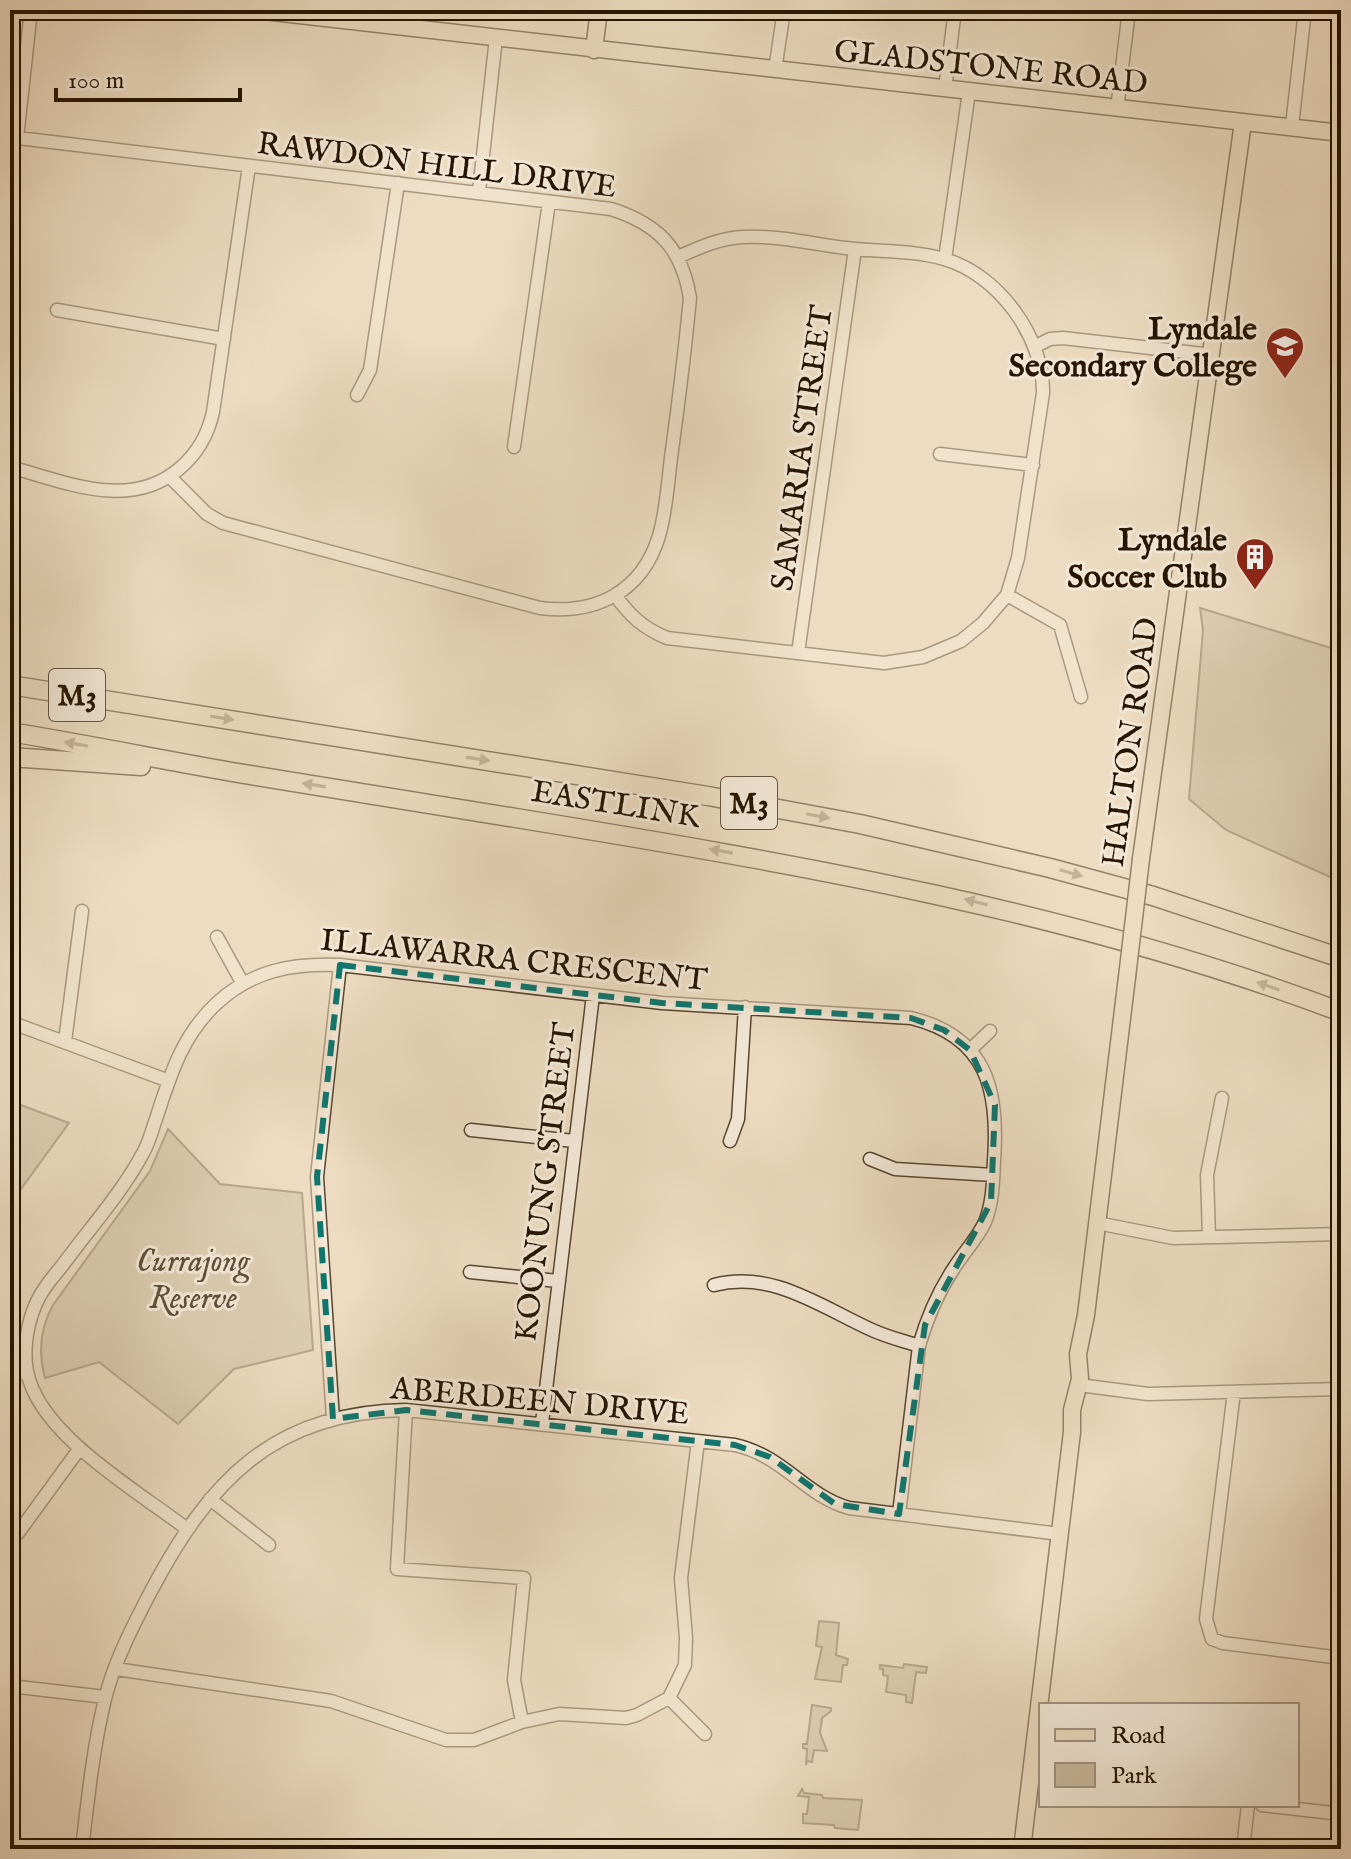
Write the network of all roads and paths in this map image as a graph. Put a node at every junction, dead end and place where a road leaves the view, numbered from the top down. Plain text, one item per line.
1 (31, 10) edge
2 (254, 10) edge
3 (599, 10) edge
4 (784, 10) edge
5 (955, 10) edge
6 (1129, 10) edge
7 (1305, 10) edge
8 (496, 38) junction
9 (594, 50) junction
10 (775, 70) junction
11 (945, 89) junction
12 (969, 92) junction
13 (1117, 109) junction
14 (1243, 122) junction
15 (1292, 126) junction
16 (1341, 133) edge
17 (13, 138) edge
18 (249, 166) junction
19 (398, 183) junction
20 (479, 191) junction
21 (549, 202) junction
22 (855, 249) junction
23 (678, 257) junction
24 (945, 259) junction
25 (57, 310) dead end
26 (224, 339) junction
27 (1036, 346) junction
28 (1212, 355) junction
29 (357, 395) dead end
30 (514, 447) dead end
31 (940, 454) dead end
32 (1033, 465) junction
33 (10, 467) edge
34 (170, 477) junction
35 (615, 595) junction
36 (1007, 595) junction
37 (798, 653) junction
38 (10, 673) edge
39 (10, 685) edge
40 (1081, 697) dead end
41 (145, 705) junction
42 (10, 732) edge
43 (10, 757) edge
44 (235, 772) junction
45 (82, 911) dead end
46 (217, 937) dead end
47 (1341, 958) edge
48 (340, 965) junction
49 (243, 984) junction
50 (593, 995) junction
51 (745, 1007) junction
52 (1341, 1012) edge
53 (10, 1022) edge
54 (990, 1031) dead end
55 (65, 1041) junction
56 (970, 1050) junction
57 (169, 1081) junction
58 (1222, 1098) dead end
59 (471, 1130) dead end
60 (574, 1141) junction
61 (730, 1141) dead end
62 (870, 1159) dead end
63 (993, 1175) junction
64 (1097, 1223) junction
65 (1341, 1234) edge
66 (1209, 1237) junction
67 (470, 1272) dead end
68 (558, 1281) junction
69 (714, 1285) dead end
70 (919, 1346) junction
71 (27, 1371) junction
72 (10, 1375) edge
73 (1084, 1386) junction
74 (1341, 1389) edge
75 (1234, 1392) junction
76 (406, 1410) junction
77 (333, 1419) junction
78 (542, 1423) junction
79 (698, 1441) junction
80 (80, 1448) junction
81 (210, 1499) junction
82 (899, 1514) junction
83 (187, 1529) junction
84 (18, 1533) dead end
85 (1060, 1534) junction
86 (269, 1545) dead end
87 (1341, 1658) edge
88 (116, 1669) junction
89 (10, 1686) edge
90 (105, 1697) junction
91 (669, 1698) junction
92 (1043, 1703) edge
93 (522, 1722) junction
94 (705, 1734) dead end
95 (1039, 1748) edge
96 (1036, 1778) edge
97 (1248, 1807) edge
98 (1280, 1807) edge
99 (1341, 1814) edge
100 (10, 1845) edge
101 (47, 1849) edge
102 (82, 1849) edge
103 (1022, 1849) edge
104 (1243, 1849) edge

1 - 17 street
2 - 8 main road, GLADSTONE ROAD
3 - 9 main road
4 - 10 street
5 - 11 street
6 - 13 street
7 - 15 street
8 - 9 main road, GLADSTONE ROAD
8 - 20 street
9 - 10 main road, GLADSTONE ROAD
10 - 11 main road, GLADSTONE ROAD
11 - 12 main road, GLADSTONE ROAD
12 - 13 main road, GLADSTONE ROAD
12 - 24 street
13 - 14 main road, GLADSTONE ROAD
14 - 15 main road, GLADSTONE ROAD
14 - 28 main road, HALTON ROAD
15 - 16 main road, GLADSTONE ROAD
17 - 18 street, RAWDON HILL DRIVE
18 - 19 street, RAWDON HILL DRIVE
18 - 26 street
19 - 20 street, RAWDON HILL DRIVE
19 - 29 street
20 - 21 street, RAWDON HILL DRIVE
21 - 23 street, RAWDON HILL DRIVE
21 - 30 street
22 - 23 street
22 - 24 street
22 - 37 street, SAMARIA STREET
23 - 35 street, RAWDON HILL DRIVE
24 - 27 street
25 - 26 street
26 - 34 street
27 - 28 street
27 - 32 street
28 - 64 main road, HALTON ROAD, bridge
31 - 32 street
32 - 36 street
33 - 34 street
34 - 35 street, RAWDON HILL DRIVE
35 - 37 street
36 - 37 street
36 - 40 street
38 - 41 highway
39 - 41 highway, EASTLINK / M3
41 -> 47 highway, EASTLINK / M3
44 -> 42 highway, EASTLINK / M3
43 - 44 highway
52 -> 44 highway, EASTLINK / M3
45 - 55 street
46 - 49 street
48 - 49 street, ILLAWARRA CRESCENT
48 - 50 street, ILLAWARRA CRESCENT
48 - 77 street
49 - 57 street, ILLAWARRA CRESCENT
50 - 51 street, ILLAWARRA CRESCENT
50 - 60 street, KOONUNG STREET
51 - 56 street, ILLAWARRA CRESCENT
51 - 61 street
53 - 55 street
54 - 56 street
55 - 57 street
56 - 63 street, ILLAWARRA CRESCENT
57 - 71 street, ILLAWARRA CRESCENT
58 - 66 street
59 - 60 street
60 - 68 street, KOONUNG STREET
62 - 63 street
63 - 70 street, ILLAWARRA CRESCENT
64 - 66 street
64 - 73 main road, HALTON ROAD
65 - 66 street
67 - 68 street
68 - 78 street, KOONUNG STREET
69 - 70 street
70 - 82 street, ILLAWARRA CRESCENT
71 - 72 street
71 - 80 street, ILLAWARRA CRESCENT
73 - 75 street
73 - 85 main road, HALTON ROAD
74 - 75 street
75 - 87 street
76 - 77 street, ABERDEEN DRIVE
76 - 78 street, ABERDEEN DRIVE
76 - 93 street
77 - 81 street, ABERDEEN DRIVE
78 - 79 street, ABERDEEN DRIVE
79 - 82 street, ABERDEEN DRIVE
79 - 91 street
80 - 83 street, ILLAWARRA CRESCENT
80 - 84 street
81 - 83 street, ABERDEEN DRIVE
81 - 86 street
82 - 85 street, ABERDEEN DRIVE
83 - 88 street, ABERDEEN DRIVE
85 - 92 main road, HALTON ROAD
88 - 90 street, ABERDEEN DRIVE
88 - 93 street
89 - 90 street
90 - 102 street, ABERDEEN DRIVE
91 - 93 street
91 - 94 street
95 - 96 main road, HALTON ROAD
96 - 103 main road, HALTON ROAD
97 - 104 street
98 - 99 street
100 - 101 street

